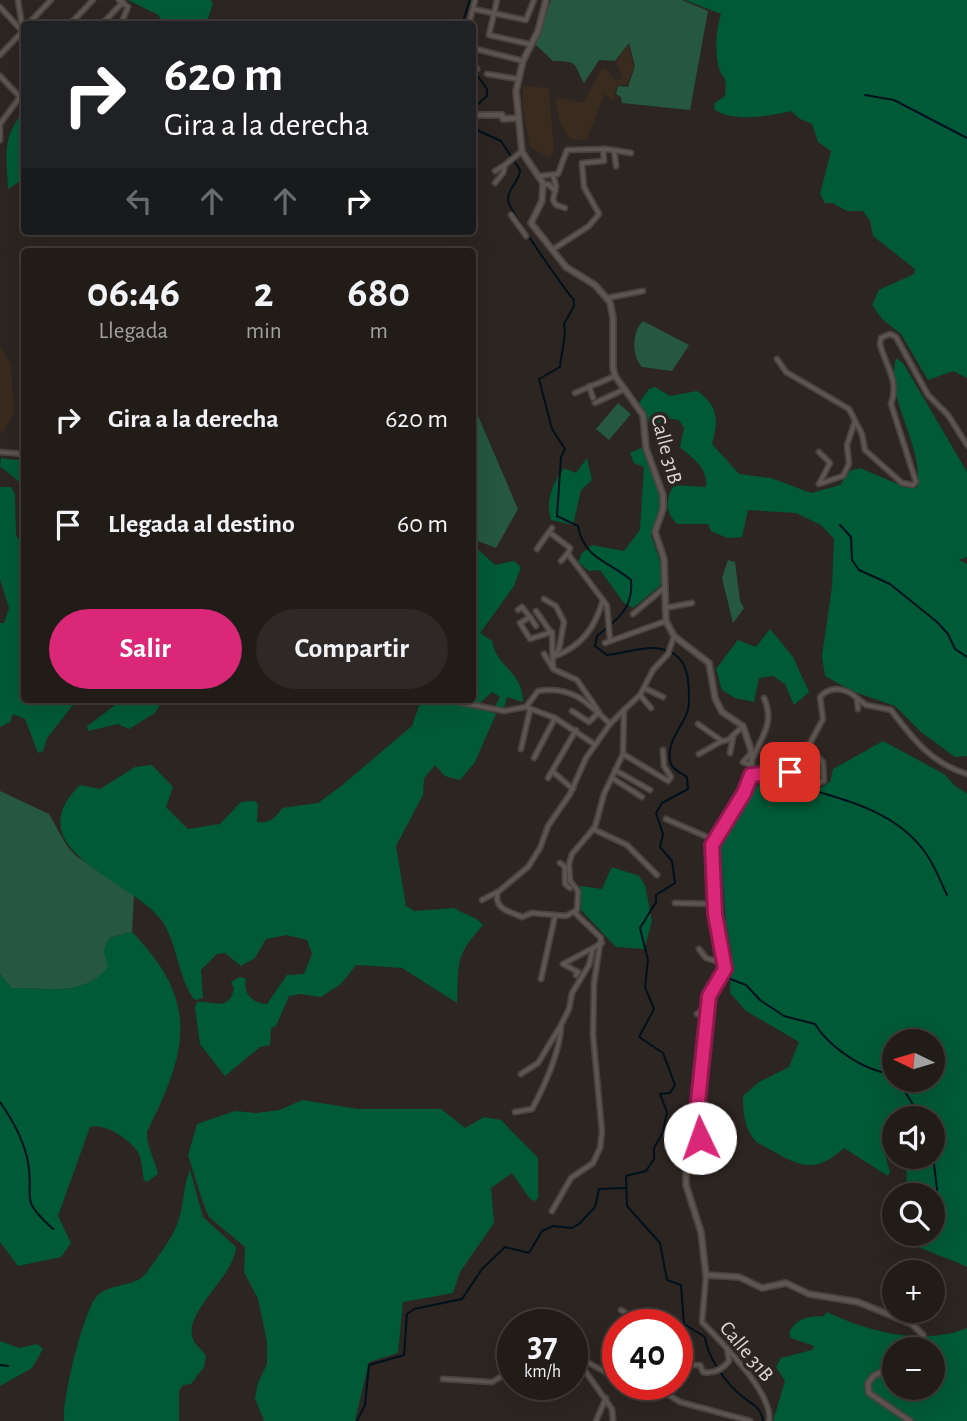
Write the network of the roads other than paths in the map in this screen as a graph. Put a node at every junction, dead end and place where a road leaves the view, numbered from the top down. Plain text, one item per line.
1 (18, 0) edge
2 (42, 0) edge
3 (51, 0) edge
4 (93, 0) edge
5 (475, 0) edge
6 (497, 0) edge
7 (546, 0) edge
8 (121, 1) edge
9 (531, 3) edge
10 (45, 6) junction
11 (0, 7) edge
12 (473, 9) junction
13 (493, 13) junction
14 (22, 21) edge
15 (31, 21) edge
16 (72, 21) edge
17 (104, 21) edge
18 (122, 21) edge
19 (470, 21) edge
20 (21, 29) edge
21 (21, 35) edge
22 (529, 44) dead end
23 (476, 48) edge
24 (0, 55) edge
25 (523, 61) junction
26 (487, 74) dead end
27 (0, 76) edge
28 (518, 79) junction
29 (478, 115) dead end
30 (518, 118) junction
31 (0, 126) edge
32 (0, 140) edge
33 (604, 149) junction
34 (614, 150) junction
35 (522, 151) junction
36 (631, 153) dead end
37 (506, 163) junction
38 (616, 166) dead end
39 (495, 171) dead end
40 (553, 175) junction
41 (540, 176) junction
42 (495, 183) dead end
43 (543, 185) junction
44 (555, 191) junction
45 (565, 208) dead end
46 (511, 215) dead end
47 (527, 226) junction
48 (526, 236) dead end
49 (552, 250) junction
50 (643, 291) dead end
51 (607, 298) junction
52 (777, 359) dead end
53 (615, 376) junction
54 (589, 386) junction
55 (625, 389) junction
56 (575, 393) dead end
57 (856, 420) junction
58 (967, 445) edge
59 (0, 452) edge
60 (819, 452) dead end
61 (21, 454) edge
62 (537, 549) dead end
63 (568, 553) junction
64 (561, 561) dead end
65 (665, 587) junction
66 (544, 599) dead end
67 (603, 600) junction
68 (692, 603) dead end
69 (665, 608) junction
70 (518, 610) dead end
71 (536, 611) dead end
72 (633, 614) dead end
73 (530, 617) junction
74 (666, 621) junction
75 (536, 626) dead end
76 (552, 632) junction
77 (674, 636) junction
78 (544, 654) dead end
79 (553, 657) junction
80 (553, 668) junction
81 (644, 688) junction
82 (640, 695) junction
83 (663, 697) dead end
84 (764, 698) dead end
85 (857, 698) junction
86 (463, 703) edge
87 (528, 708) junction
88 (651, 708) dead end
89 (858, 709) dead end
90 (598, 710) junction
91 (624, 710) junction
92 (572, 711) dead end
93 (555, 718) junction
94 (610, 724) junction
95 (698, 724) dead end
96 (743, 726) junction
97 (576, 730) junction
98 (735, 735) junction
99 (722, 741) junction
100 (595, 745) junction
101 (521, 748) dead end
102 (663, 750) dead end
103 (730, 753) dead end
104 (623, 754) junction
105 (699, 754) dead end
106 (752, 755) junction
107 (534, 758) dead end
108 (753, 766) junction
109 (615, 771) junction
110 (553, 772) junction
111 (967, 774) edge
112 (751, 775) junction
113 (548, 778) dead end
114 (612, 778) junction
115 (572, 789) junction
116 (650, 790) dead end
117 (642, 797) dead end
118 (666, 819) dead end
119 (593, 829) junction
120 (714, 840) junction
121 (560, 863) dead end
122 (657, 875) dead end
123 (570, 888) dead end
124 (498, 892) junction
125 (481, 900) dead end
126 (675, 903) dead end
127 (715, 904) junction
128 (575, 913) junction
129 (555, 916) junction
130 (602, 943) junction
131 (593, 948) junction
132 (699, 949) dead end
133 (725, 964) junction
134 (576, 975) dead end
135 (541, 979) dead end
136 (707, 1006) junction
137 (697, 1014) dead end
138 (561, 1025) junction
139 (521, 1074) dead end
140 (515, 1112) dead end
141 (552, 1211) dead end
142 (706, 1275) junction
143 (923, 1337) edge
144 (727, 1346) junction
145 (693, 1365) edge
146 (882, 1371) edge
147 (588, 1374) edge
148 (443, 1379) dead end
149 (497, 1379) edge
150 (602, 1393) edge
151 (605, 1400) edge
152 (607, 1400) edge
153 (677, 1400) edge
154 (596, 1421) edge
155 (612, 1421) edge
156 (750, 1421) edge
157 (769, 1421) edge
158 (910, 1421) edge

1 - 14 street
2 - 10 street
3 - 10 street
4 - 16 street
5 - 12 street
6 - 13 street
7 - 25 street
8 - 17 street
8 - 18 street
9 - 13 street
10 - 15 street
11 - 20 street
12 - 13 street
12 - 19 street
13 - 22 street
21 - 24 street
23 - 25 street
25 - 28 street
26 - 28 street
27 - 31 street
28 - 30 street
29 - 30 street
30 - 35 street
31 - 32 street
33 - 34 street
33 - 40 street
33 - 49 street
34 - 36 street
34 - 38 street
35 - 37 street
35 - 41 street
37 - 39 street
37 - 42 street
40 - 41 street
40 - 44 street
41 - 43 street
43 - 44 street
43 - 47 street
44 - 45 street
46 - 47 street
47 - 48 street
47 - 49 street
49 - 51 street
50 - 51 street
51 - 53 street
52 - 57 street
53 - 54 street
53 - 55 street, Calle 31B
54 - 55 street
54 - 56 street
55 - 65 street, Calle 31B
57 - 58 street
57 - 60 street
59 - 61 street
62 - 63 street
63 - 64 street
63 - 67 street
65 - 69 street, Calle 31B
65 - 72 street
66 - 79 street
67 - 74 street
67 - 79 street
68 - 69 street
69 - 74 street, Calle 31B
70 - 73 street
71 - 76 street
73 - 75 street
73 - 76 street
74 - 77 street, Calle 31B
76 - 79 street
77 - 81 street
77 - 96 street, Calle 31B
78 - 80 street
79 - 80 street
80 - 90 street
81 - 82 street
81 - 83 street
82 - 88 street
82 - 91 street
84 - 106 street
85 - 89 street
85 - 111 street
85 - 112 street
86 - 87 street
87 - 90 street
87 - 93 street
87 - 101 street
90 - 92 street
90 - 94 street
91 - 94 street
91 - 104 street
93 - 97 street
93 - 107 street
94 - 100 street
95 - 99 street
96 - 98 street
96 - 106 street, Calle 31B
97 - 100 street
97 - 110 street
98 - 99 street
98 - 103 street
99 - 105 street
100 - 115 street
102 - 104 street
104 - 109 street
106 - 108 street, Calle 31B
106 - 108 street
108 - 112 street, Calle 31B
109 - 114 street
109 - 116 street
110 - 113 street
110 - 115 street
112 - 120 street, Calle 31B
114 - 117 street
114 - 119 street
115 - 124 street
118 - 120 street
119 - 122 street
119 - 128 street
120 - 127 street
121 - 123 street
124 - 125 street
124 - 129 street
126 - 127 street
127 - 133 street
128 - 129 street
128 - 130 street
129 - 135 street
130 - 131 street
130 - 141 street
131 - 134 street
131 - 138 street
132 - 133 street
133 - 136 street, Calle 31B
136 - 137 street
136 - 142 street, Calle 31B
138 - 139 street
138 - 140 street
142 - 143 street
142 - 144 street, Calle 31B
144 - 145 street
144 - 157 street, Calle 31B
146 - 158 street
147 - 150 street
148 - 149 street
151 - 154 street
152 - 155 street
153 - 156 street

